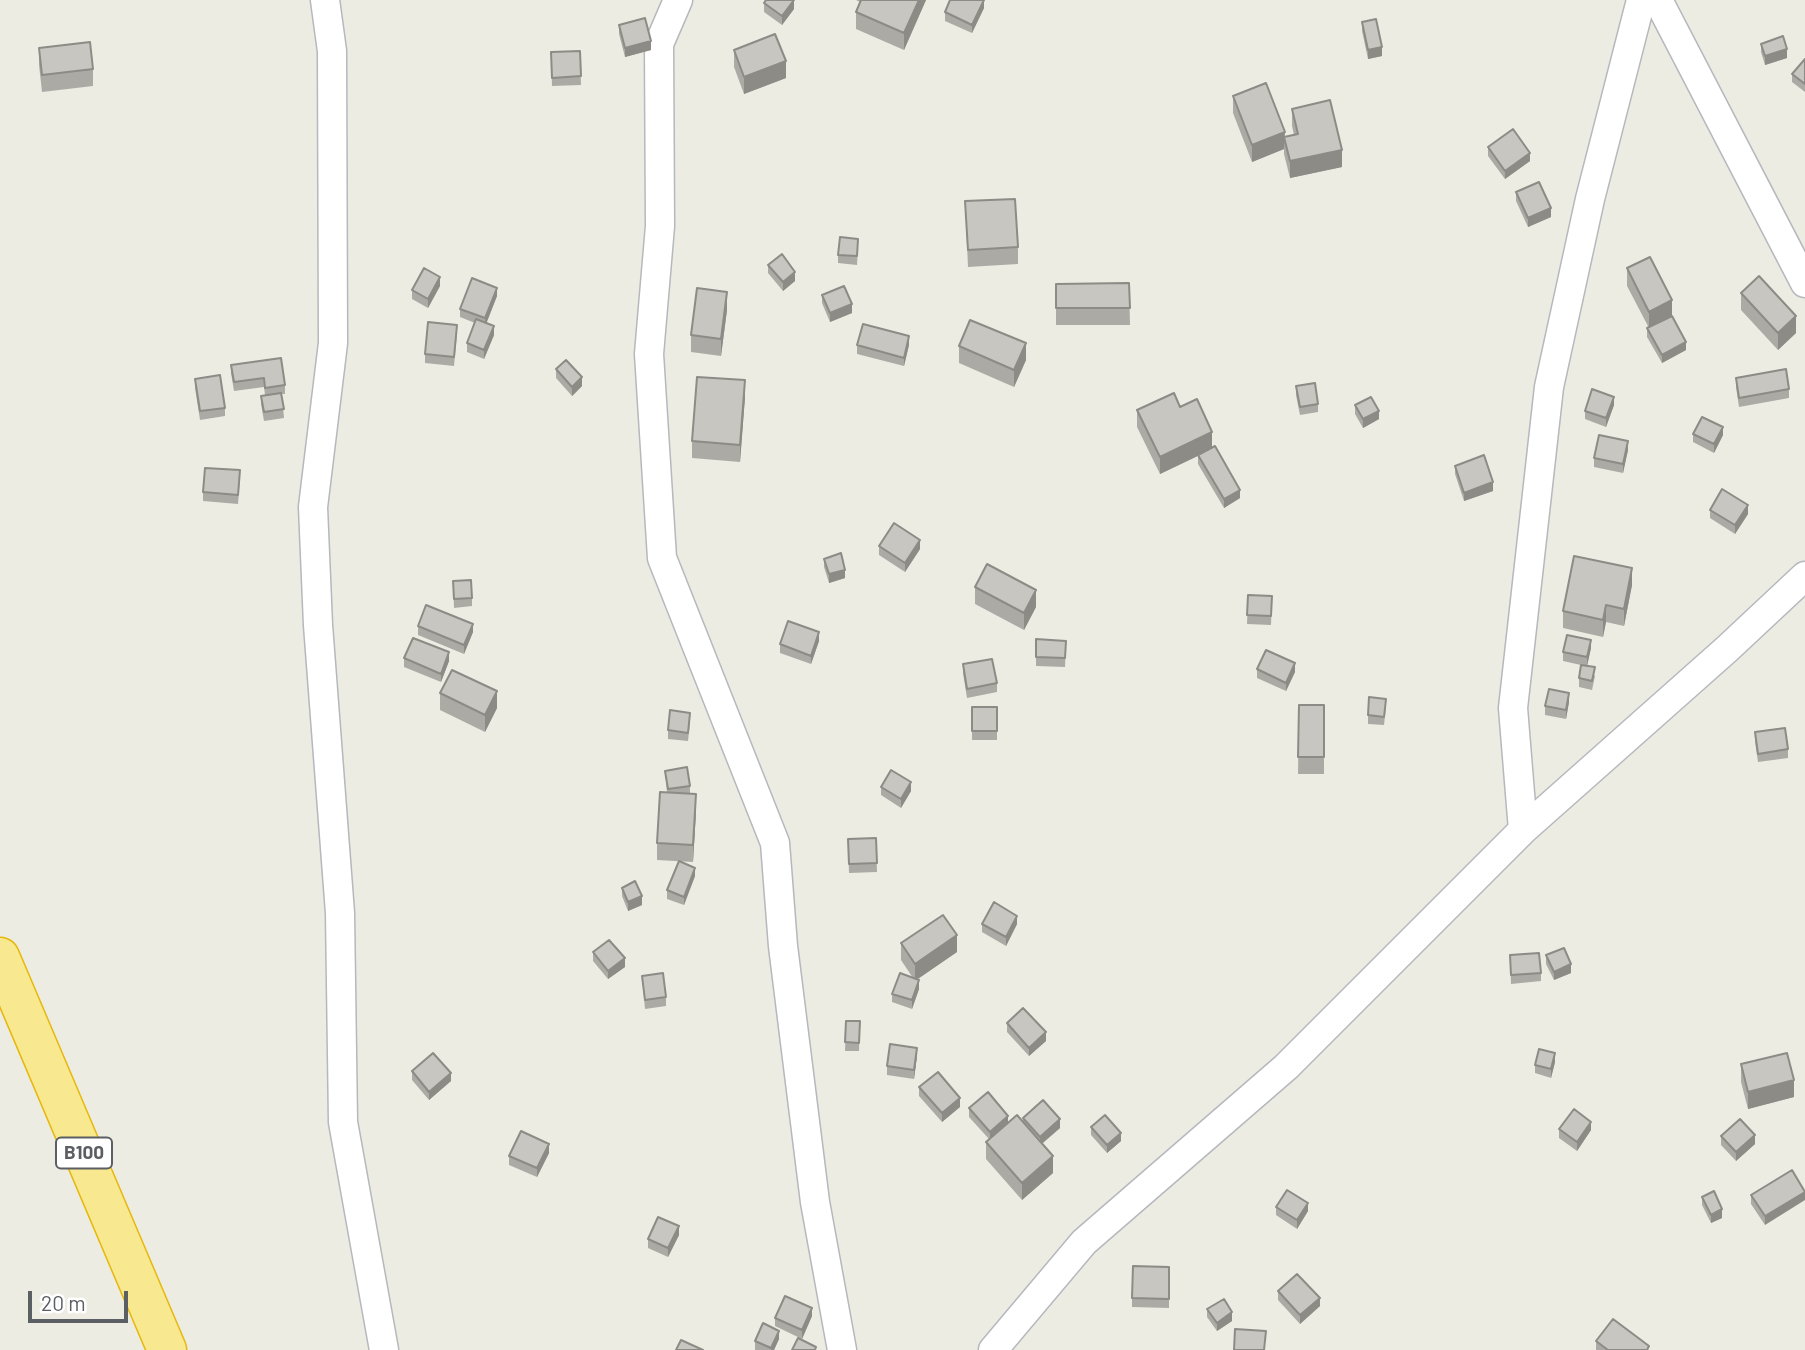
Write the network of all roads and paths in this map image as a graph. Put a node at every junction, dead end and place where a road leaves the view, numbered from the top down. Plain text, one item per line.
1 (325, 0) edge
2 (678, 0) edge
3 (1641, 0) edge
4 (1658, 0) edge
5 (1805, 283) edge
6 (1805, 576) edge
7 (1524, 830) junction
8 (0, 957) edge
9 (167, 1350) edge
10 (384, 1350) edge
11 (842, 1350) edge
12 (993, 1350) edge

1 - 10 street
2 - 11 street
3 - 7 street
4 - 5 street
6 - 7 street
7 - 12 street
8 - 9 highway, B100

